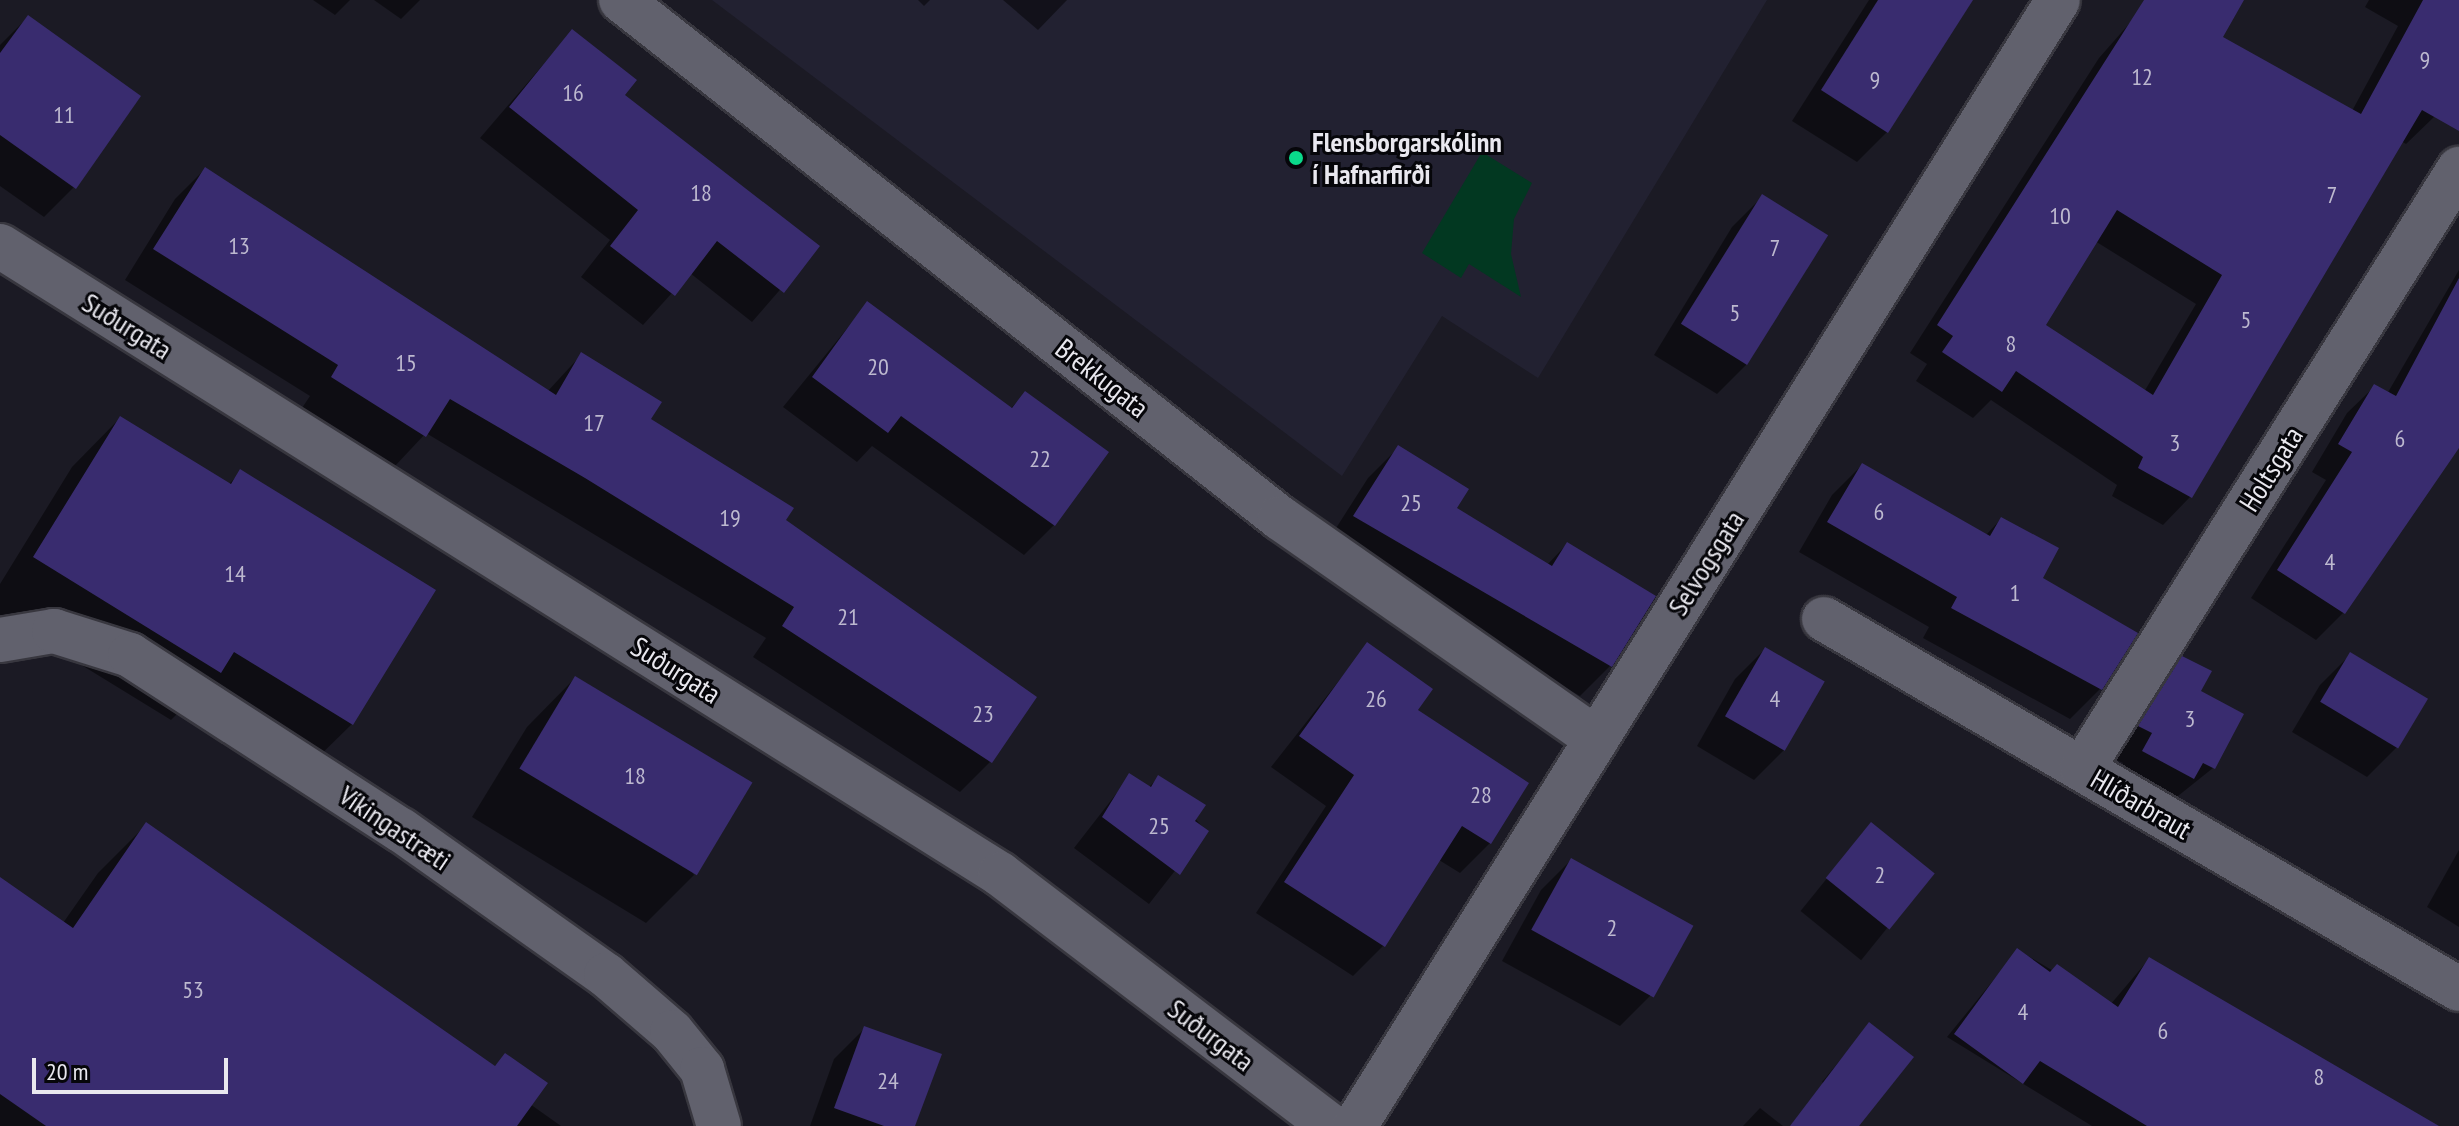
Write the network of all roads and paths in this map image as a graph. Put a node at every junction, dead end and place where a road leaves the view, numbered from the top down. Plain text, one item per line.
1 (621, 0) edge
2 (2058, 0) edge
3 (2459, 169) edge
4 (0, 246) edge
5 (1824, 619) dead end
6 (0, 640) edge
7 (1597, 739) junction
8 (2082, 769) junction
9 (2459, 989) edge
10 (719, 1126) edge
11 (1331, 1126) edge
12 (1355, 1126) edge

1 - 7 street, Brekkugata
2 - 7 street, Selvogsgata
3 - 8 street, Holtsgata
4 - 11 street, Suðurgata
5 - 8 street, Hlíðarbraut
6 - 10 street, Víkingastræti
7 - 12 street, Selvogsgata
8 - 9 street, Hlíðarbraut

